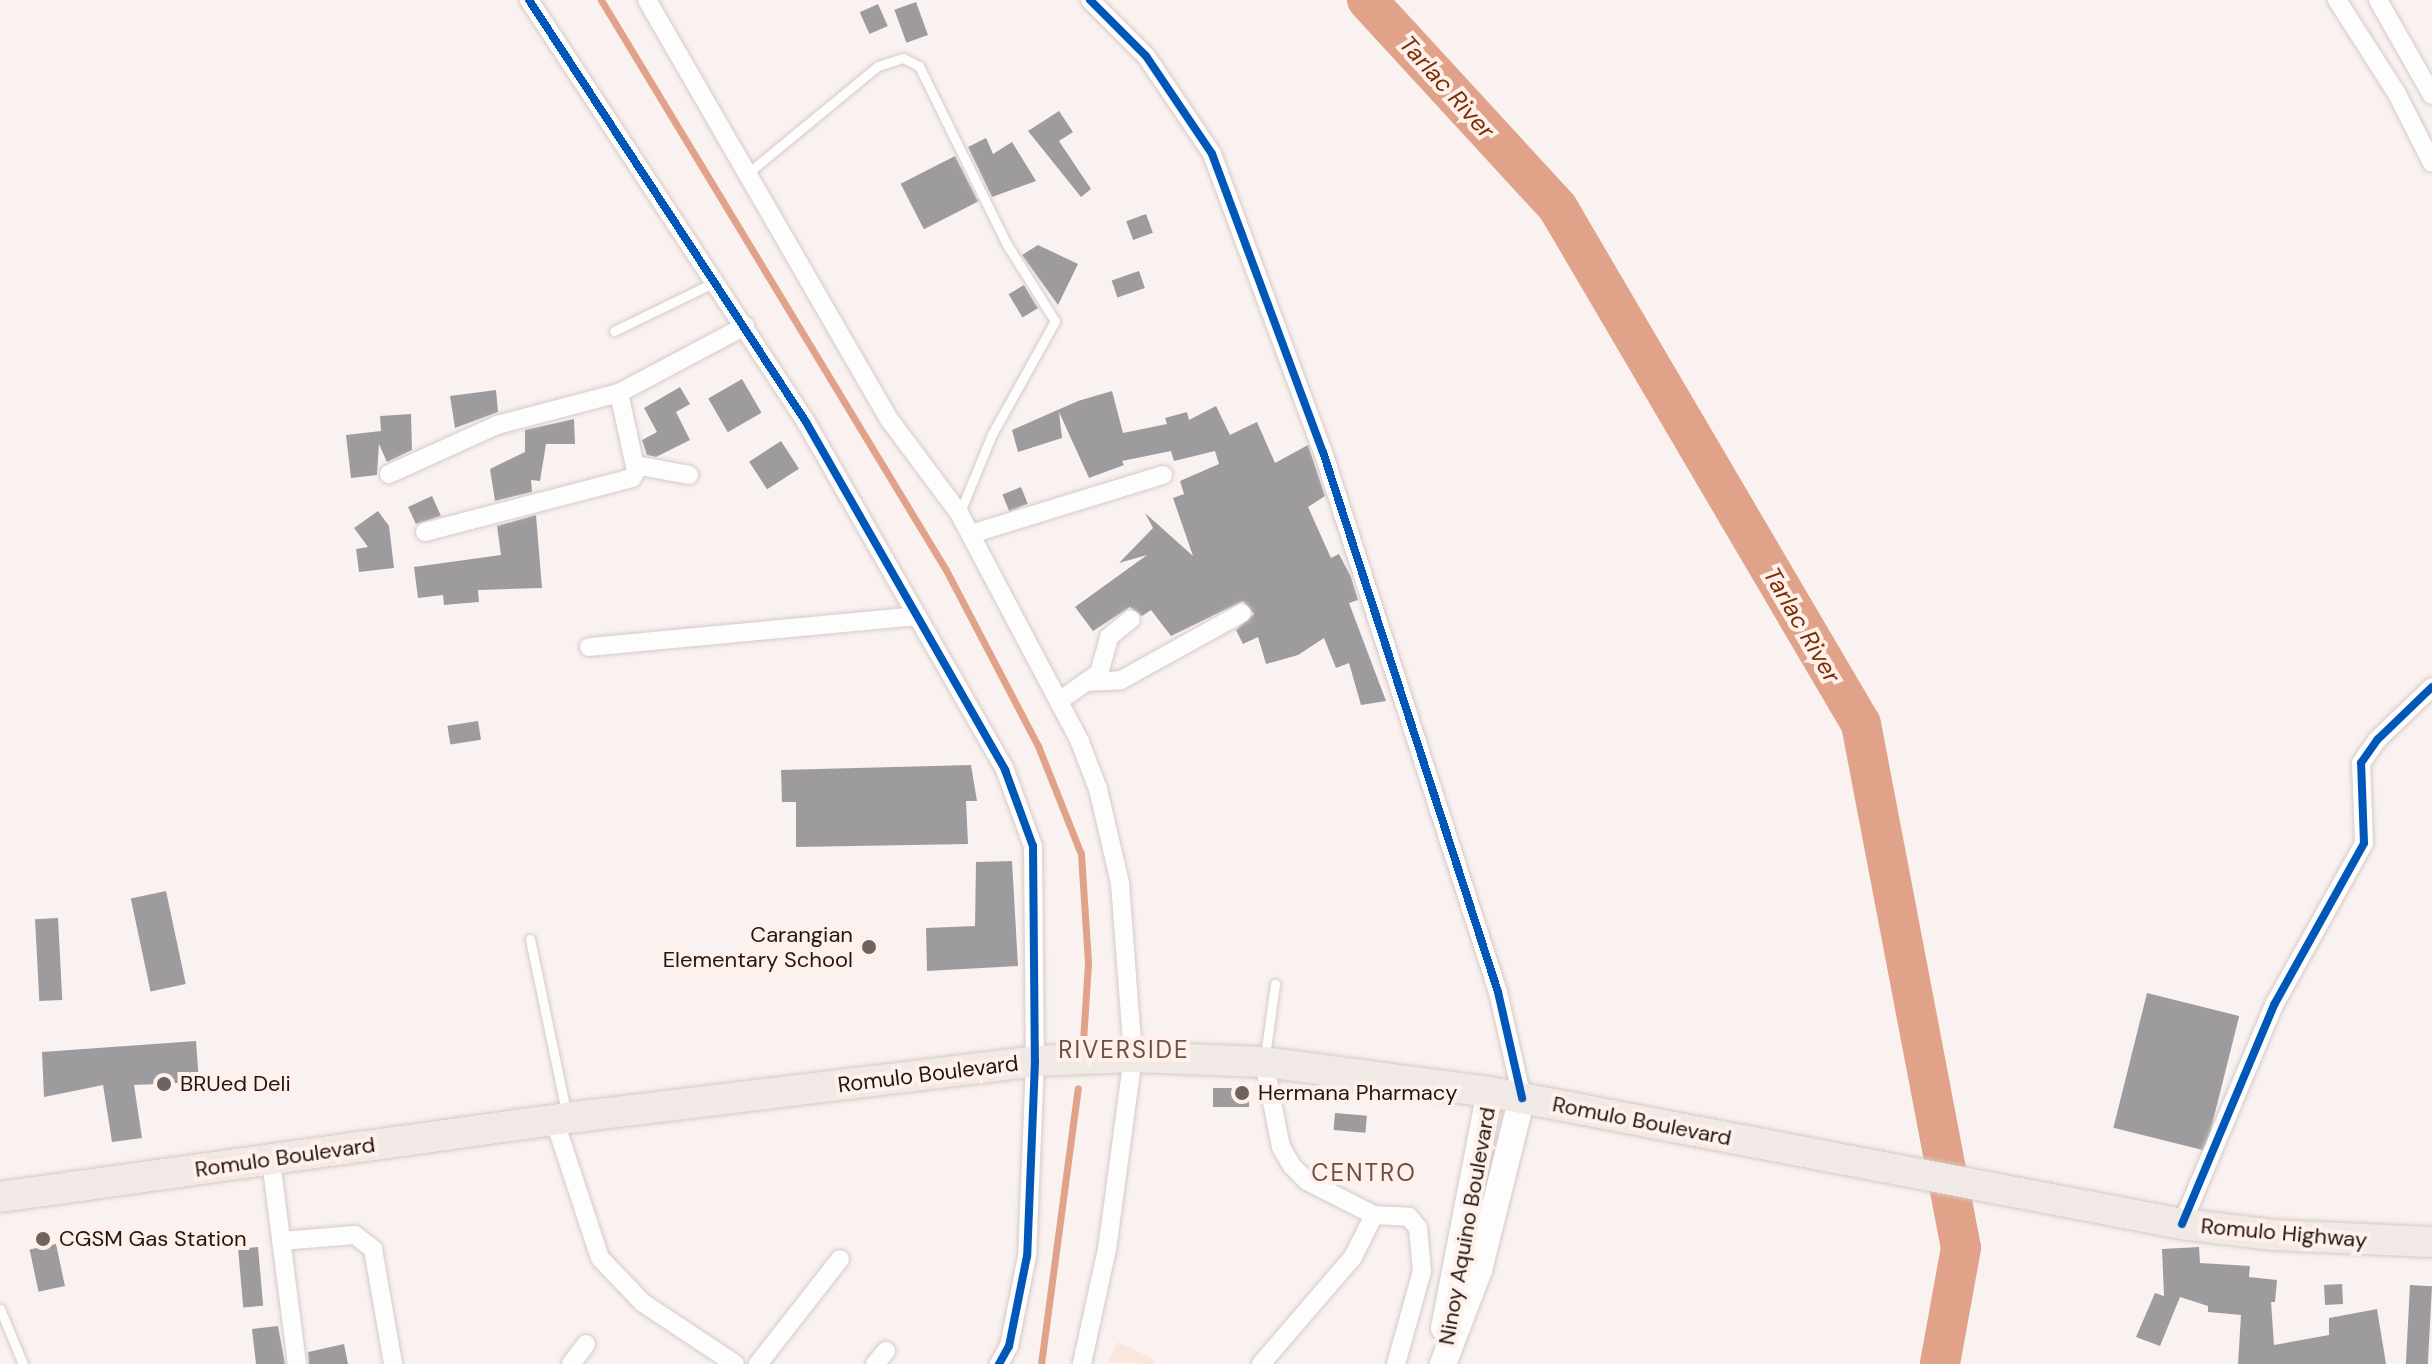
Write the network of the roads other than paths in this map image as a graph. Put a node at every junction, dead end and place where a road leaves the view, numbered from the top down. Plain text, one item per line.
1 (529, 0) edge
2 (647, 0) edge
3 (1090, 0) edge
4 (2337, 0) edge
5 (2378, 0) edge
6 (2432, 95) edge
7 (2431, 167) edge
8 (748, 173) junction
9 (715, 282) junction
10 (745, 326) junction
11 (614, 331) dead end
12 (619, 393) junction
13 (635, 465) junction
14 (389, 474) dead end
15 (689, 475) dead end
16 (1163, 475) dead end
17 (959, 513) junction
18 (425, 532) dead end
19 (971, 534) junction
20 (1242, 613) dead end
21 (917, 616) junction
22 (1131, 619) dead end
23 (589, 647) dead end
24 (1086, 682) junction
25 (2432, 687) edge
26 (1059, 701) junction
27 (530, 939) dead end
28 (1275, 984) dead end
29 (1133, 1057) junction
30 (1035, 1061) junction
31 (1264, 1062) junction
32 (1490, 1092) junction
33 (1534, 1100) junction
34 (560, 1118) junction
35 (271, 1161) junction
36 (0, 1197) edge
37 (2090, 1208) joint
38 (1374, 1215) junction
39 (2182, 1224) junction
40 (281, 1241) junction
41 (2432, 1242) edge
42 (840, 1259) dead end
43 (0, 1309) edge
44 (586, 1344) dead end
45 (1443, 1362) edge
46 (23, 1364) edge
47 (297, 1364) edge
48 (393, 1364) edge
49 (571, 1364) edge
50 (735, 1364) edge
51 (758, 1364) edge
52 (999, 1364) edge
53 (1082, 1364) edge
54 (1261, 1364) edge
55 (1396, 1364) edge

1 - 9 street
2 - 8 street
3 - 33 street
4 - 7 street
5 - 6 street
8 - 17 street
8 - 17 lane
9 - 10 street
9 - 11 lane
10 - 12 street
10 - 21 street
12 - 13 street
12 - 14 street
13 - 15 street
13 - 18 street
16 - 19 street
17 - 19 street
19 - 26 street
20 - 24 street
21 - 23 street
21 - 30 street
22 - 24 street
24 - 26 street
25 - 39 street
26 - 29 street
27 - 34 lane
28 - 31 lane
29 - 30 highway, Romulo Boulevard
29 - 31 highway, Romulo Boulevard
29 - 53 street
30 - 34 highway, Romulo Boulevard
30 - 52 street
31 - 32 highway, Romulo Boulevard
31 - 38 street
32 - 33 highway, Romulo Boulevard
32 - 45 main road, Ninoy Aquino Boulevard
33 - 37 highway, Romulo Boulevard
33 - 45 main road, Ninoy Aquino Boulevard
34 - 35 highway, Romulo Boulevard
34 - 50 street
35 - 36 highway, Romulo Boulevard
35 - 40 street
37 - 39 highway, Romulo Highway
38 - 54 street
38 - 55 street
39 - 41 highway, Romulo Highway
40 - 47 street
40 - 48 street
42 - 51 street
43 - 46 lane
44 - 49 street

